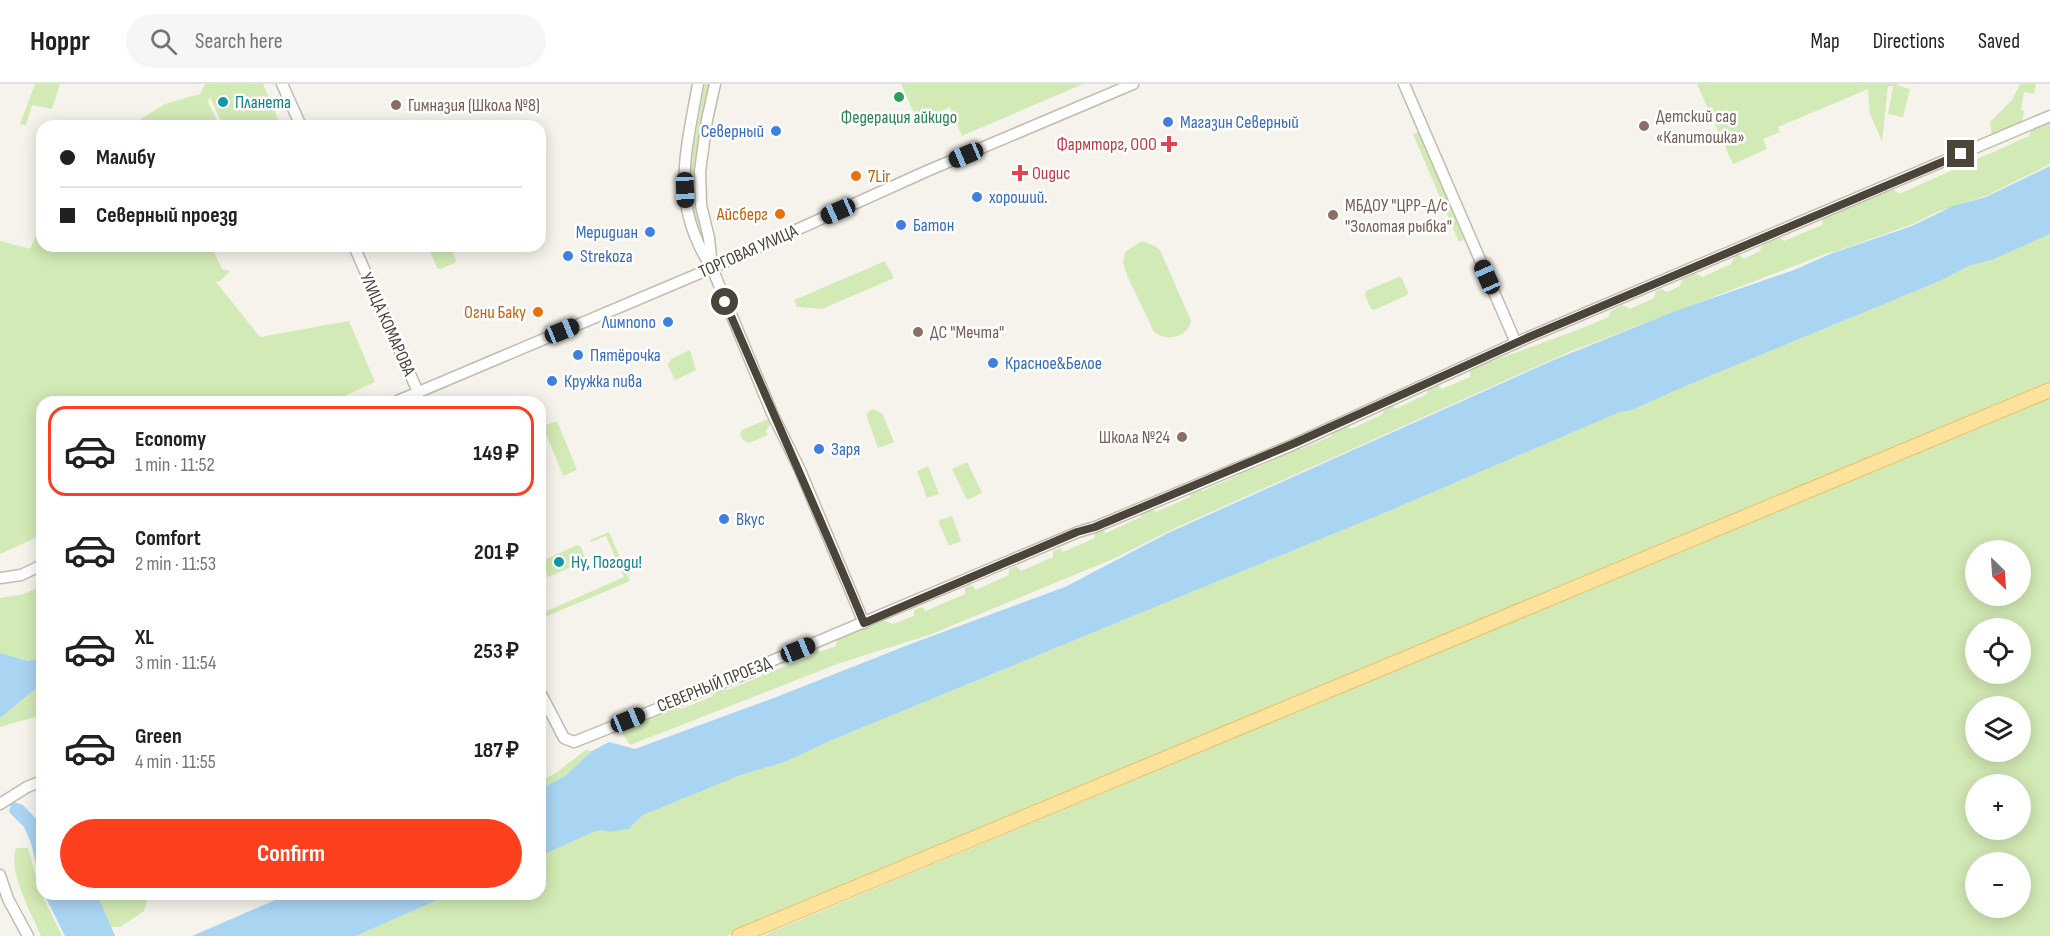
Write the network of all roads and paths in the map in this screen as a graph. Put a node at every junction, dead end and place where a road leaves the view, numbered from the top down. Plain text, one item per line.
1 (282, 84) edge
2 (698, 84) edge
3 (715, 84) edge
4 (1134, 84) edge
5 (1404, 84) edge
6 (2050, 116) edge
7 (298, 120) edge
8 (356, 252) edge
9 (712, 268) junction
10 (1516, 343) junction
11 (2050, 390) edge
12 (416, 396) edge
13 (418, 396) edge
14 (36, 568) edge
15 (0, 578) edge
16 (864, 623) junction
17 (546, 704) edge
18 (36, 783) edge
19 (0, 804) edge
20 (0, 875) edge
21 (3, 893) edge
22 (28, 936) edge
23 (740, 936) edge

1 - 7 street
2 - 9 street
3 - 9 street
4 - 9 street, ТОРГОВАЯ УЛИЦА
5 - 10 street
6 - 10 street, СЕВЕРНЫЙ ПРОЕЗД
8 - 12 street, УЛИЦА КОМАРОВА
9 - 13 street, ТОРГОВАЯ УЛИЦА
9 - 16 street
10 - 16 street, СЕВЕРНЫЙ ПРОЕЗД
11 - 23 main road
14 - 15 street
16 - 17 street, СЕВЕРНЫЙ ПРОЕЗД
18 - 19 street
20 - 21 street
21 - 22 street

